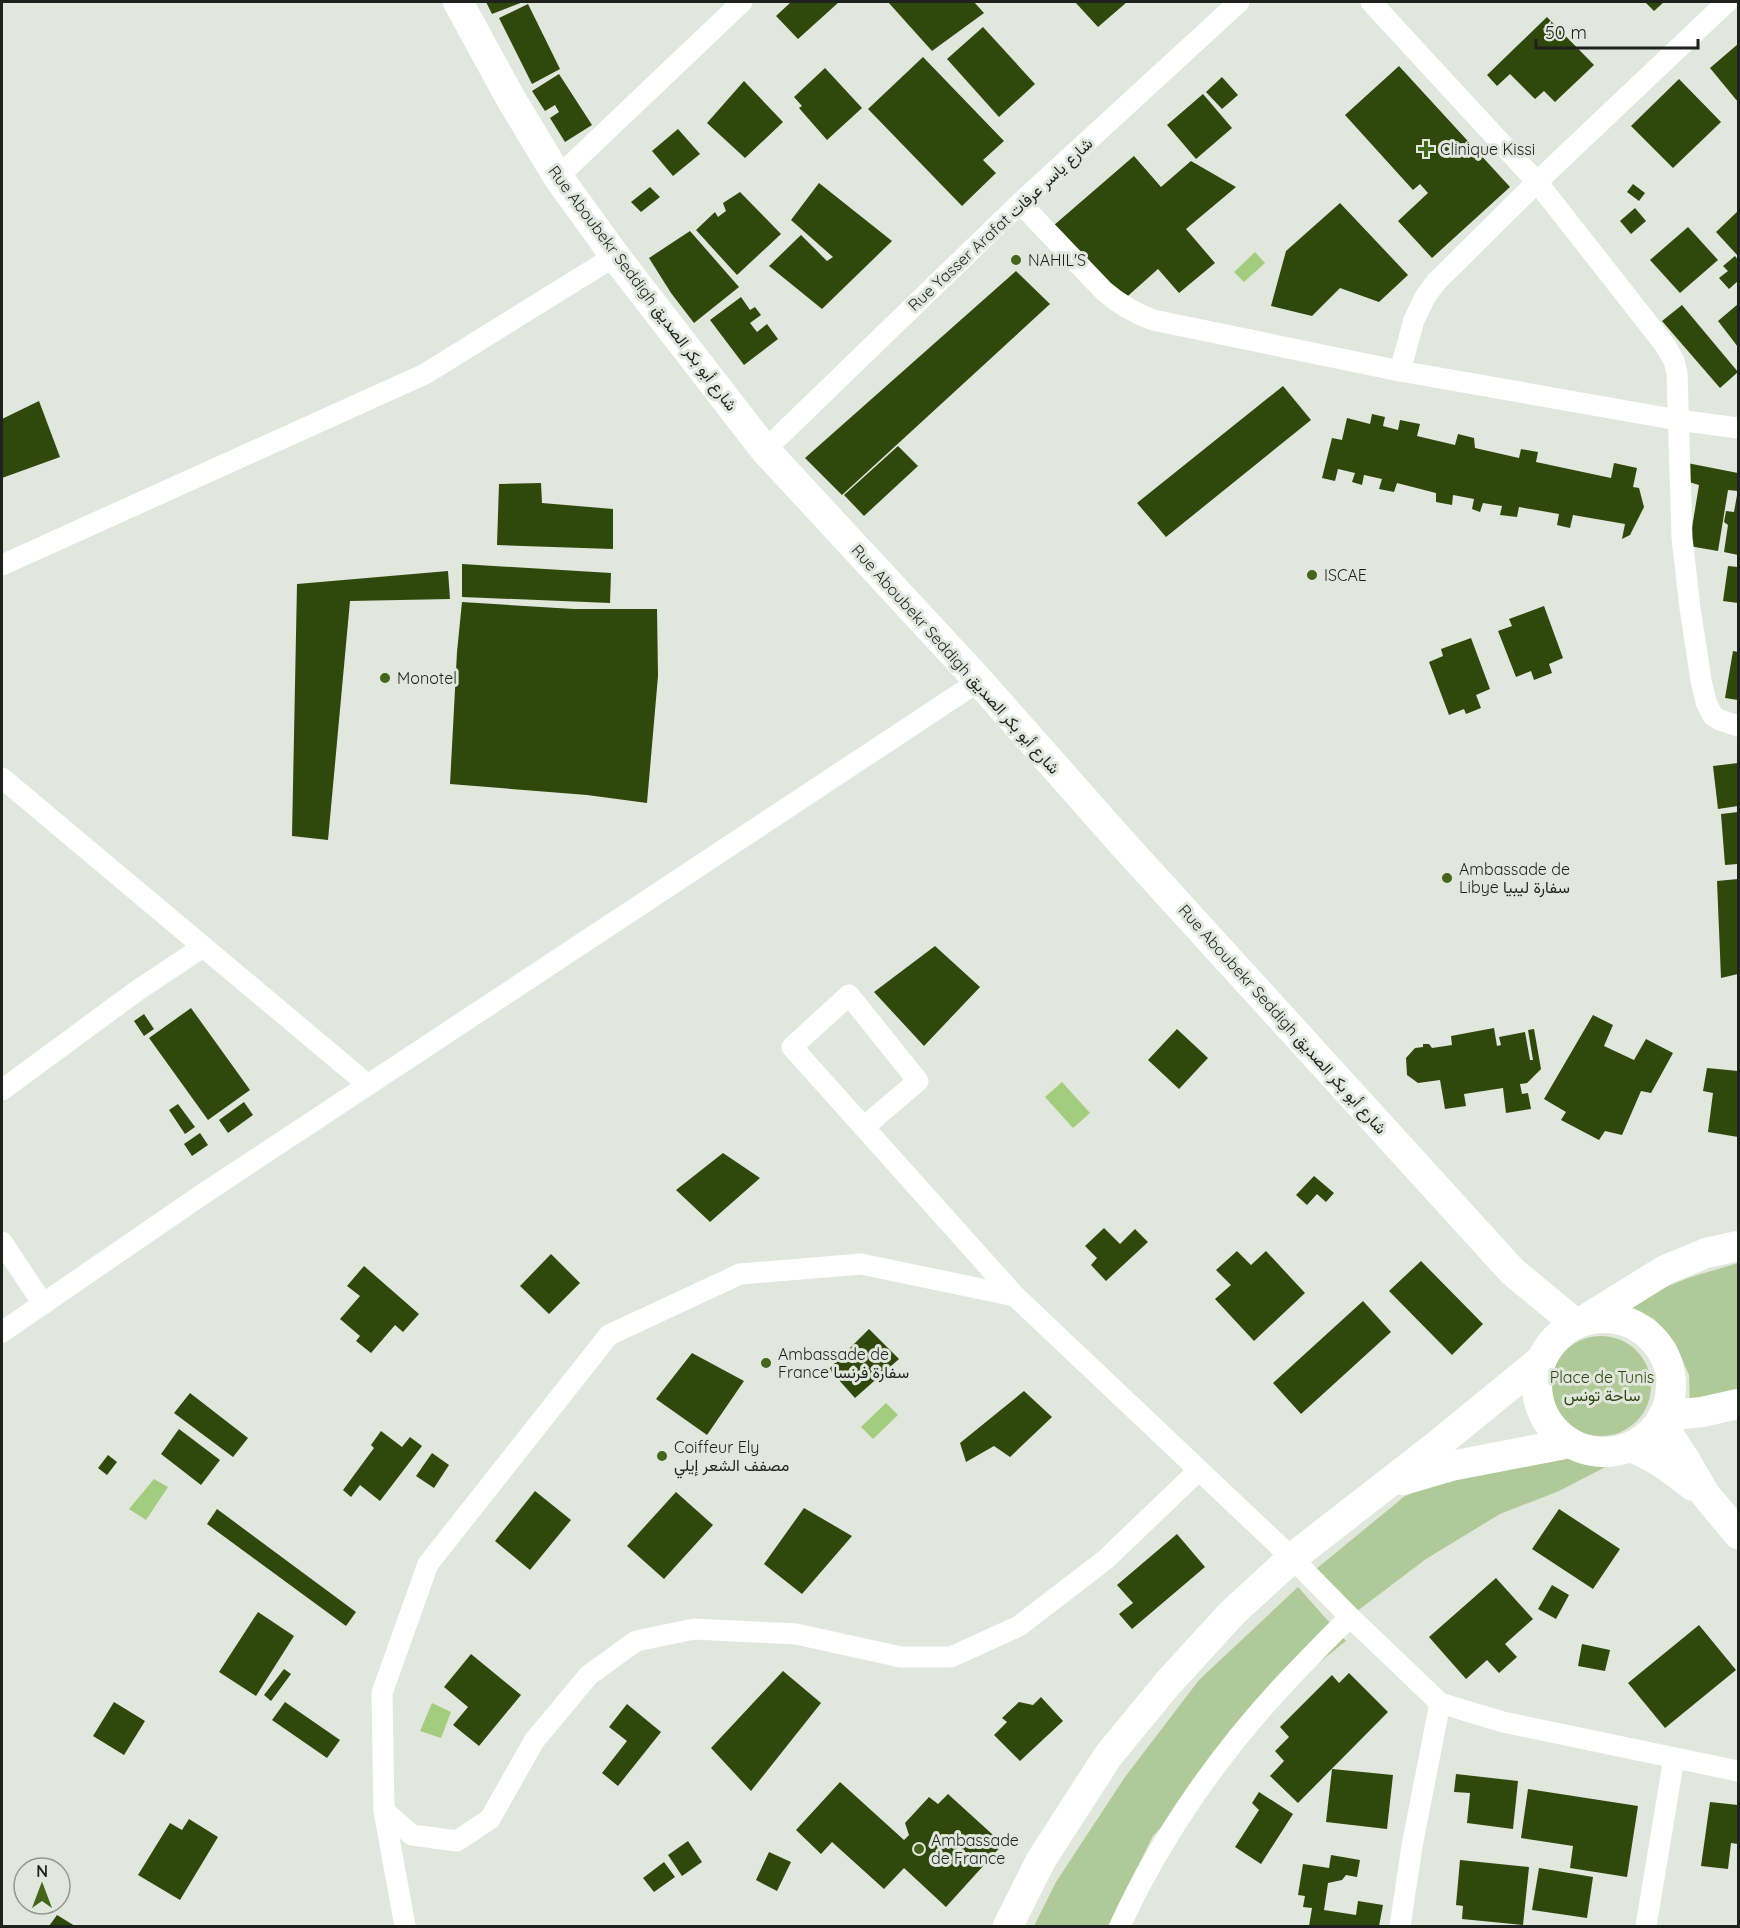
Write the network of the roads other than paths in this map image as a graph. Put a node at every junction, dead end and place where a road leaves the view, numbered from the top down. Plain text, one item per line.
1 (458, 2) edge
2 (742, 2) edge
3 (1239, 2) edge
4 (1371, 2) edge
5 (1727, 2) edge
6 (558, 177) junction
7 (1537, 182) junction
8 (1020, 203) junction
9 (615, 256) junction
10 (1400, 371) junction
11 (1678, 420) junction
12 (1735, 424) edge
13 (765, 450) junction
14 (2, 565) edge
15 (979, 681) junction
16 (1738, 726) edge
17 (2, 778) edge
18 (203, 947) junction
19 (367, 1084) junction
20 (2, 1090) edge
21 (864, 1126) junction
22 (2, 1242) edge
23 (1738, 1246) edge
24 (1513, 1272) junction
25 (1016, 1296) junction
26 (43, 1304) junction
27 (1580, 1322) junction
28 (2, 1332) edge
29 (1546, 1351) junction
30 (1738, 1404) edge
31 (1662, 1419) junction
32 (1570, 1443) junction
33 (1629, 1447) junction
34 (1199, 1470) junction
35 (1386, 1486) junction
36 (1705, 1494) junction
37 (1738, 1534) edge
38 (1292, 1558) junction
39 (1350, 1617) junction
40 (1440, 1703) junction
41 (1674, 1758) junction
42 (1738, 1771) edge
43 (384, 1811) junction
44 (405, 1926) edge
45 (1008, 1926) edge
46 (1120, 1926) edge
47 (1401, 1926) edge
48 (1646, 1926) edge

1 - 6 street, Rue Aboubekr Seddigh شارع أبو بكر الصديق
2 - 6 street
3 - 8 street, Rue Yasser Arafat شارع ياسر عرفات
4 - 7 street
5 - 7 street
6 - 9 street, Rue Aboubekr Seddigh شارع أبو بكر الصديق
7 - 10 street
7 - 11 street
8 - 10 street
8 - 13 street, Rue Yasser Arafat شارع ياسر عرفات
9 - 13 street, Rue Aboubekr Seddigh شارع أبو بكر الصديق
9 - 14 street
10 - 11 street
11 - 12 street
11 - 16 street
13 - 15 street, Rue Aboubekr Seddigh شارع أبو بكر الصديق
15 - 19 street
15 - 24 street, Rue Aboubekr Seddigh شارع أبو بكر الصديق
17 - 18 street
18 - 19 street
18 - 20 street
19 - 26 street
21 - 21 street
21 - 25 street
22 - 26 street
23 - 27 street
24 - 27 street, Rue Aboubekr Seddigh شارع أبو بكر الصديق
24 - 29 street, Rue Aboubekr Seddigh شارع أبو بكر الصديق
25 - 34 street
25 - 43 street
26 - 28 street
27 - 29 street
27 - 31 street
29 - 32 street
29 - 35 street
30 - 31 street
31 - 33 street
31 - 36 street
32 - 33 street
32 - 35 street
33 - 36 street
34 - 38 street
34 - 43 street
35 - 38 street
36 - 37 street
38 - 39 street
38 - 45 street
39 - 40 street
39 - 46 street
40 - 41 street
40 - 47 street
41 - 42 street
41 - 48 street
43 - 44 street

